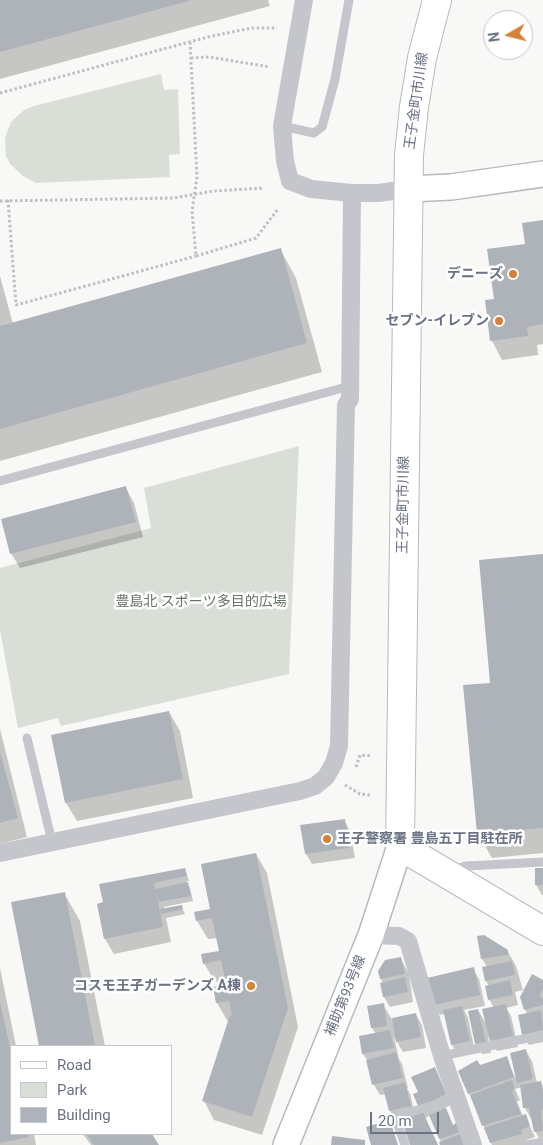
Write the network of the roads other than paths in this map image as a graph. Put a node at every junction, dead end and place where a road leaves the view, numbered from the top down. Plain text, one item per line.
1 (304, 0) edge
2 (349, 0) edge
3 (437, 0) edge
4 (282, 126) junction
5 (543, 174) edge
6 (408, 189) junction
7 (352, 193) junction
8 (350, 386) junction
9 (0, 481) edge
10 (27, 738) dead end
11 (52, 842) junction
12 (400, 846) junction
13 (0, 853) edge
14 (543, 862) edge
15 (444, 872) junction
16 (543, 931) edge
17 (371, 935) junction
18 (543, 1035) edge
19 (442, 1056) junction
20 (457, 1098) junction
21 (543, 1142) edge
22 (286, 1145) edge
23 (405, 1145) edge
24 (473, 1145) edge
25 (526, 1145) edge

1 - 4 street
2 - 4 lane
3 - 6 main road, 王子金町市川線
4 - 7 street
5 - 6 street
6 - 7 street
6 - 12 main road, 王子金町市川線
7 - 8 street
8 - 9 lane
8 - 11 street
10 - 11 lane
11 - 13 street
12 - 15 main road
12 - 17 street, 補助第93号線
14 - 15 lane
15 - 16 main road
17 - 19 street
17 - 22 street, 補助第93号線
18 - 19 lane
19 - 20 street
20 - 23 lane
20 - 24 street
21 - 25 lane

